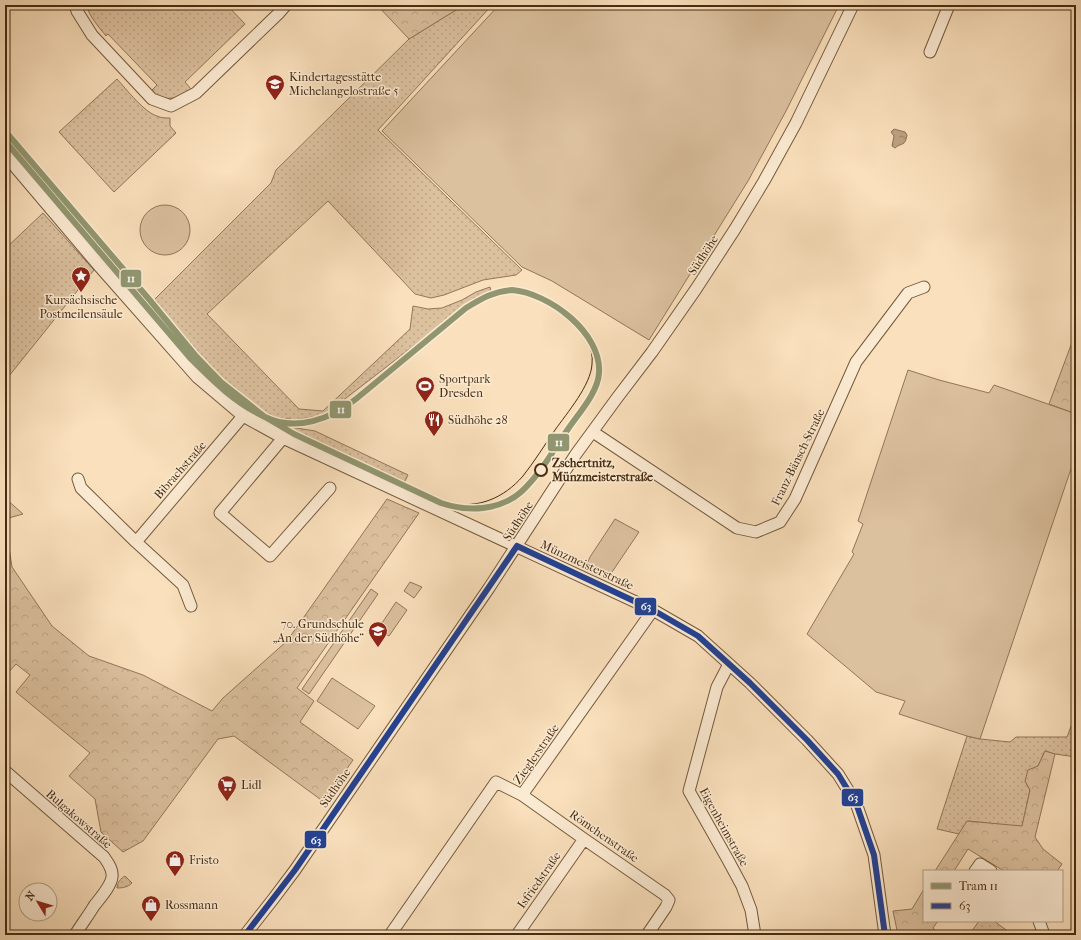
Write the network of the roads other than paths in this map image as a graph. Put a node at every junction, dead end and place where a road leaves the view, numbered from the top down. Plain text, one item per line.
1 (75, 5) edge
2 (286, 5) edge
3 (853, 5) edge
4 (949, 5) edge
5 (930, 52) dead end
6 (7, 161) edge
7 (924, 287) dead end
8 (244, 416) junction
9 (593, 432) junction
10 (283, 438) junction
11 (78, 479) dead end
12 (330, 488) dead end
13 (136, 542) junction
14 (517, 546) junction
15 (191, 606) dead end
16 (653, 610) junction
17 (729, 664) junction
18 (5, 771) edge
19 (522, 795) junction
20 (584, 839) junction
21 (976, 870) edge
22 (989, 870) edge
23 (1040, 922) edge
24 (75, 935) edge
25 (244, 935) edge
26 (390, 935) edge
27 (517, 935) edge
28 (647, 935) edge
29 (755, 935) edge
30 (885, 935) edge
31 (1045, 935) edge

1 - 2 street
3 - 9 street, Südhöhe
4 - 5 street
6 - 8 street, Münzmeisterstraße
7 - 9 street, Franz-Bänsch-Straße
8 - 10 street, Münzmeisterstraße
8 - 13 street, Bibrachstraße
9 - 14 street, Südhöhe
10 - 12 street
10 - 14 street, Münzmeisterstraße
11 - 13 street
13 - 15 street
14 - 16 street, Münzmeisterstraße
14 - 25 street, Südhöhe
16 - 17 street, Münzmeisterstraße
16 - 19 street, Zieglerstraße
17 - 29 street, Eigenheimstraße
17 - 30 street, Münzmeisterstraße
18 - 24 street, Bulgakowstraße
19 - 20 street, Römchenstraße
19 - 26 street, Zieglerstraße
20 - 27 street, Isfriedstraße
20 - 28 street, Römchenstraße
21 - 22 street
23 - 31 street

